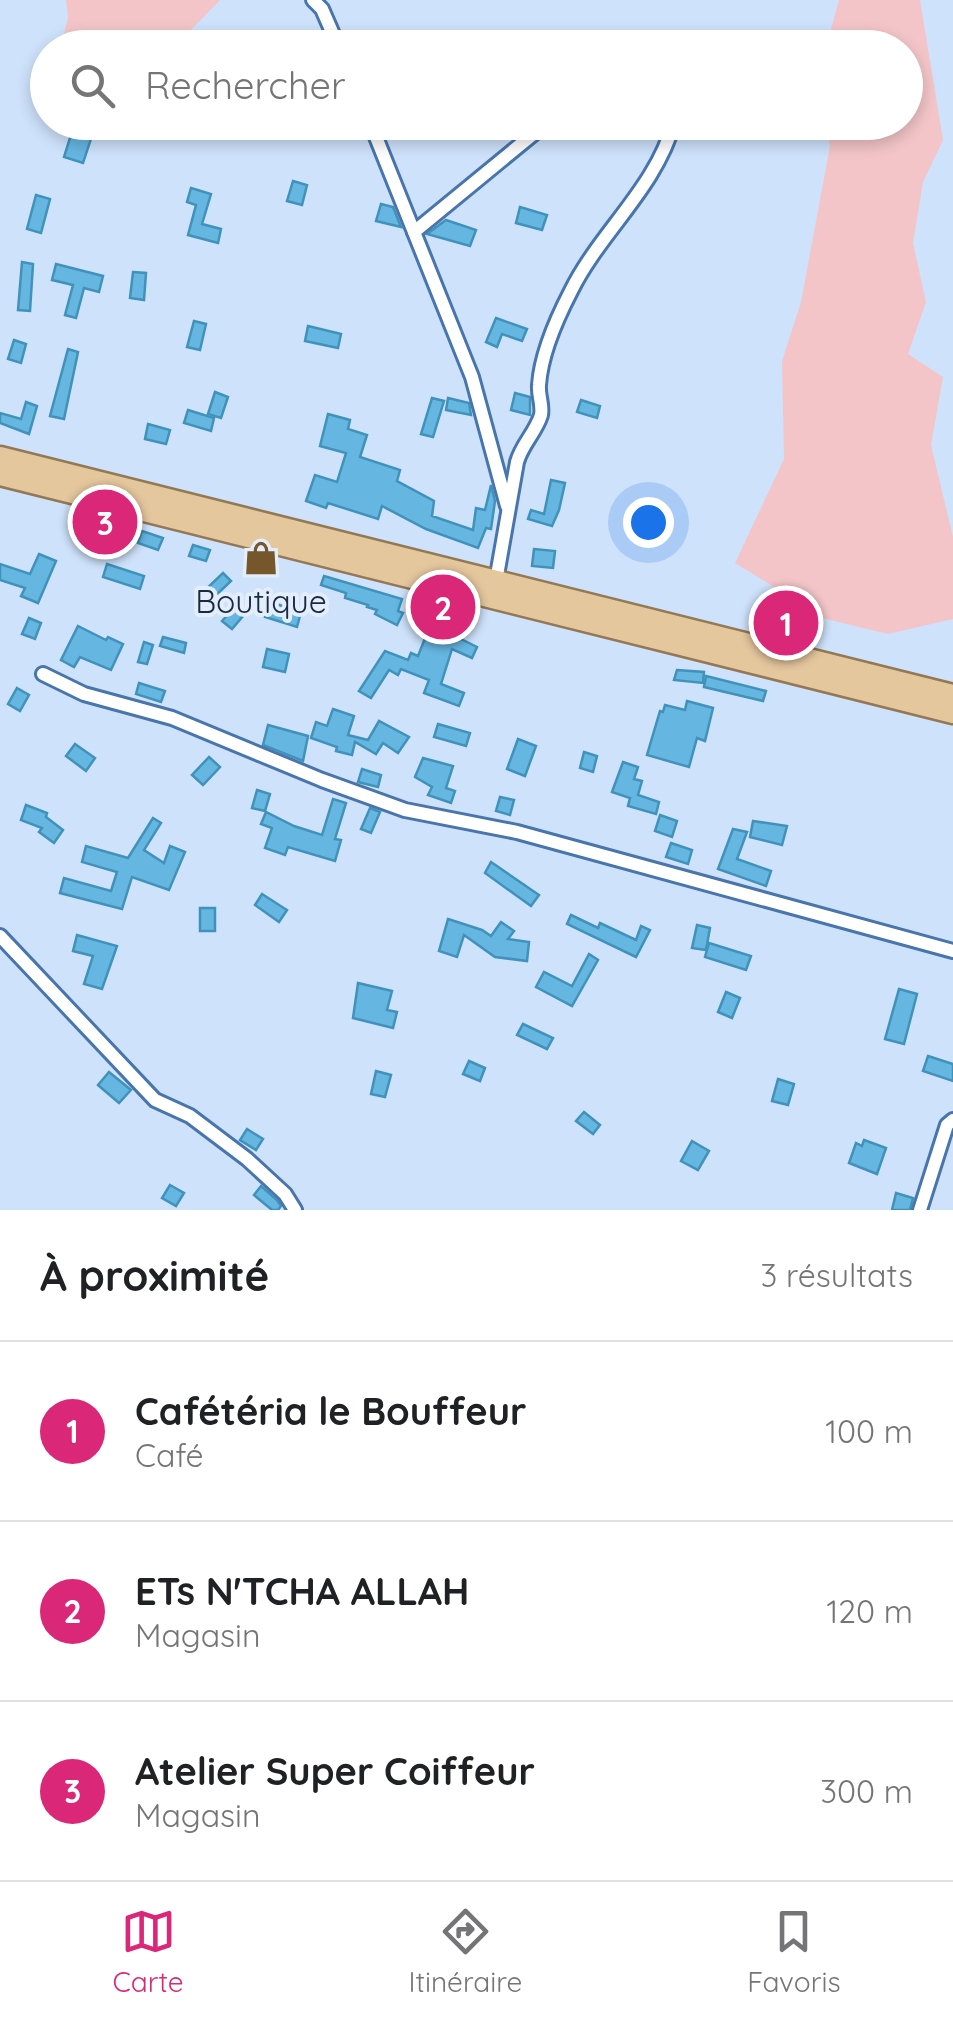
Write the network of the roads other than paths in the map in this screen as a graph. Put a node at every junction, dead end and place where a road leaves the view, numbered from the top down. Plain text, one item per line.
1 (313, 0) edge
2 (331, 30) edge
3 (377, 140) edge
4 (526, 140) edge
5 (666, 140) edge
6 (414, 232) junction
7 (0, 457) edge
8 (0, 475) edge
9 (507, 508) junction
10 (496, 581) junction
11 (43, 674) dead end
12 (953, 695) edge
13 (953, 713) edge
14 (0, 936) edge
15 (953, 951) edge
16 (953, 1120) edge
17 (295, 1210) edge
18 (920, 1210) edge

1 - 2 street
3 - 6 street
4 - 6 street
5 - 9 street
6 - 9 street
7 - 10 main road
8 - 13 main road
9 - 10 street
10 - 12 main road
11 - 15 street
14 - 17 street
16 - 18 street

